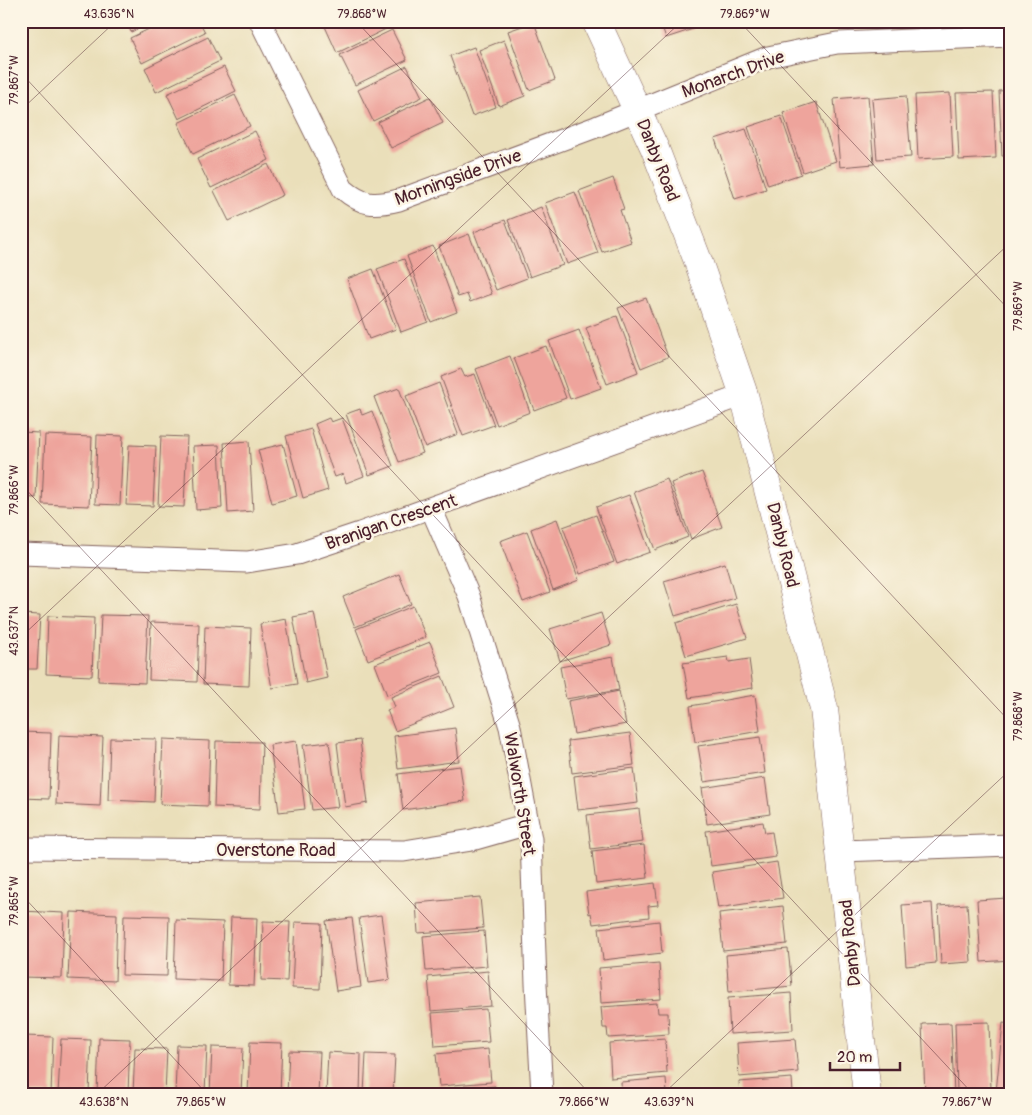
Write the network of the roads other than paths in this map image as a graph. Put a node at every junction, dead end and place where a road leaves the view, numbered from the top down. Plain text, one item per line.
1 (260, 21) edge
2 (596, 21) edge
3 (1011, 36) edge
4 (637, 110) junction
5 (744, 395) junction
6 (431, 508) junction
7 (21, 554) edge
8 (528, 824) junction
9 (1011, 845) edge
10 (21, 848) edge
11 (841, 851) junction
12 (542, 1094) edge
13 (867, 1094) edge

1 - 4 street, Morningside Drive
2 - 4 street, Danby Road
3 - 4 street, Monarch Drive
4 - 5 street, Danby Road
5 - 6 street, Branigan Crescent
5 - 11 street, Danby Road
6 - 7 street, Branigan Crescent
6 - 8 street, Walworth Street
8 - 10 street, Overstone Road
8 - 12 street, Walworth Street
9 - 11 street
11 - 13 street, Danby Road

